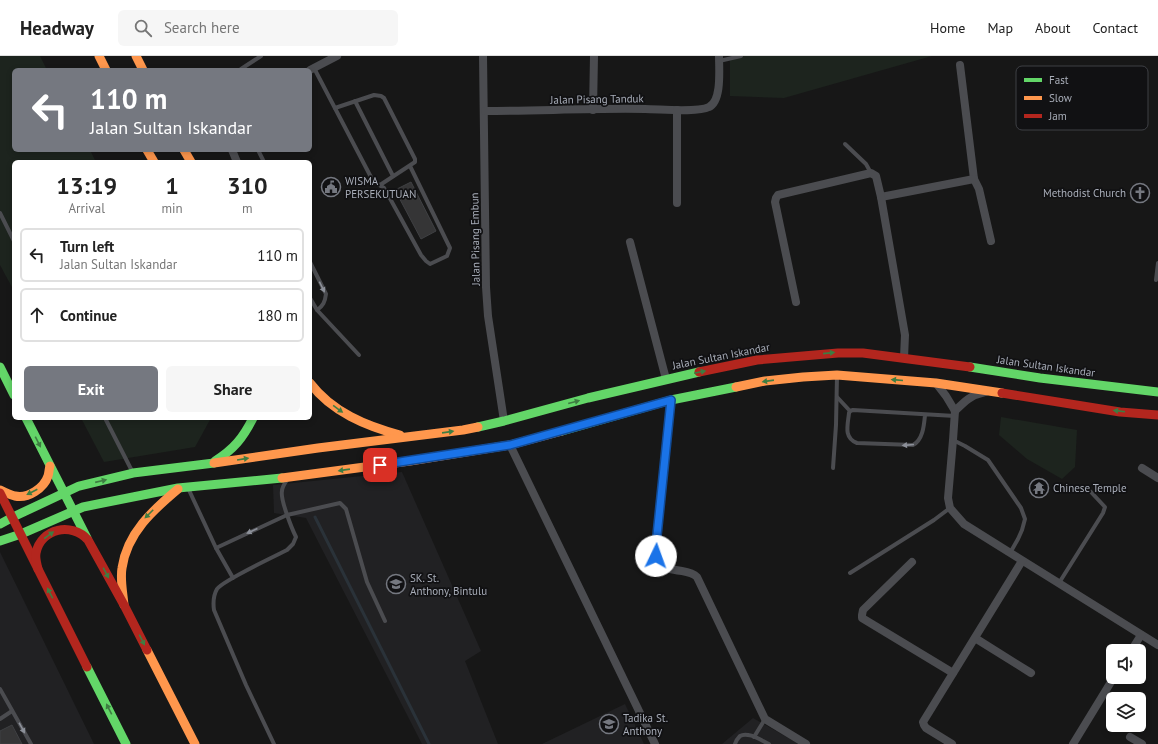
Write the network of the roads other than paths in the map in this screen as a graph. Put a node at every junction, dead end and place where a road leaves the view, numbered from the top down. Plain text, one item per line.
1 (99, 56) edge
2 (136, 56) edge
3 (262, 56) edge
4 (337, 56) edge
5 (483, 56) edge
6 (594, 56) edge
7 (741, 56) edge
8 (719, 58) edge
9 (960, 64) dead end
10 (105, 68) edge
11 (142, 68) edge
12 (243, 68) edge
13 (312, 69) edge
14 (355, 101) junction
15 (335, 108) junction
16 (592, 110) junction
17 (677, 110) junction
18 (485, 111) junction
19 (845, 144) dead end
20 (410, 166) junction
21 (871, 173) junction
22 (393, 176) junction
23 (974, 179) junction
24 (380, 185) junction
25 (881, 197) junction
26 (677, 203) dead end
27 (0, 213) edge
28 (12, 237) edge
29 (991, 241) dead end
30 (630, 242) dead end
31 (1158, 263) edge
32 (312, 266) edge
33 (1156, 280) dead end
34 (312, 302) edge
35 (796, 302) dead end
36 (316, 310) junction
37 (359, 355) dead end
38 (904, 358) junction
39 (0, 367) edge
40 (836, 375) junction
41 (666, 379) junction
42 (936, 383) junction
43 (312, 385) edge
44 (12, 391) edge
45 (989, 391) junction
46 (1158, 392) edge
47 (837, 396) junction
48 (671, 400) junction
49 (850, 411) junction
50 (955, 414) junction
51 (925, 415) junction
52 (1158, 415) edge
53 (27, 420) edge
54 (106, 420) edge
55 (252, 420) edge
56 (504, 421) junction
57 (409, 437) junction
58 (953, 440) junction
59 (510, 445) junction
60 (209, 464) junction
61 (50, 466) junction
62 (833, 468) dead end
63 (1142, 468) dead end
64 (133, 474) junction
65 (289, 477) junction
66 (1158, 478) edge
67 (183, 488) junction
68 (0, 490) edge
69 (1090, 491) dead end
70 (0, 493) edge
71 (64, 493) junction
72 (950, 508) junction
73 (74, 511) junction
74 (287, 515) junction
75 (13, 518) junction
76 (0, 524) edge
77 (21, 534) junction
78 (88, 540) junction
79 (0, 541) edge
80 (216, 548) junction
81 (1010, 553) junction
82 (1022, 561) junction
83 (912, 562) dead end
84 (38, 569) junction
85 (850, 573) dead end
86 (233, 578) junction
87 (1059, 583) junction
88 (124, 606) junction
89 (385, 621) dead end
90 (1141, 635) junction
91 (975, 638) junction
92 (1135, 644) edge
93 (1158, 645) edge
94 (953, 673) junction
95 (1031, 673) dead end
96 (1110, 684) edge
97 (0, 689) edge
98 (12, 711) junction
99 (0, 719) edge
100 (765, 720) junction
101 (754, 737) junction
102 (1130, 737) dead end
103 (31, 744) edge
104 (126, 744) edge
105 (195, 744) edge
106 (274, 744) edge
107 (655, 744) edge
108 (735, 744) edge
109 (768, 744) edge
110 (806, 744) edge
111 (952, 744) edge
112 (1073, 744) edge
113 (1142, 744) edge

1 - 10 main road
2 - 11 main road
3 - 12 lane
4 - 13 street
5 - 18 street, Jalan Pisang Embun
6 - 16 street
7 - 8 lane
8 - 17 street, Jalan Pisang Tanduk
9 - 23 street
13 - 15 lane
14 - 15 lane
14 - 20 lane
14 - 22 lane
15 - 24 lane
16 - 17 street, Jalan Pisang Tanduk
16 - 18 street, Jalan Pisang Tanduk
17 - 26 street
18 - 56 street, Jalan Pisang Embun
19 - 21 lane
20 - 22 lane
20 - 24 lane
21 - 25 street
21 - 35 street
22 - 24 lane
23 - 25 street
23 - 29 street
25 - 38 street
27 - 28 lane
30 - 41 street
31 - 33 lane
32 -> 36 lane
34 - 36 lane
36 - 37 lane
41 -> 38 main road, Jalan Sultan Iskandar
38 - 46 main road, Jalan Sultan Iskandar
39 - 44 main road
42 -> 40 main road
40 - 47 lane
40 -> 48 main road
56 -> 41 main road, Jalan Sultan Iskandar
42 - 45 main road
42 - 50 street
43 -> 57 main road, Jalan Sultan Iskandar
45 - 50 street
52 -> 45 main road
47 - 49 lane
47 - 62 lane
48 - 59 main road
48 - 100 street
49 - 51 lane
51 -> 49 lane
50 - 51 lane
50 - 58 street
53 -> 61 main road
54 - 64 lane
55 - 60 main road
57 -> 56 main road, Jalan Sultan Iskandar
60 -> 57 main road
58 - 72 street
58 - 81 lane
59 -> 65 main road
59 - 107 street
60 - 64 main road
61 -> 68 main road
61 - 71 main road
63 - 66 street
71 -> 64 main road
65 - 67 main road
65 - 74 lane
67 - 73 main road
67 - 80 lane
67 -> 88 main road
69 - 87 lane
70 - 75 main road
71 - 73 main road
71 - 75 main road
72 - 81 street
72 - 85 lane
73 - 77 main road
73 - 78 main road
74 -> 80 lane
74 - 86 lane
74 - 89 lane
75 - 76 main road
75 - 77 main road
77 - 79 main road
77 - 84 main road
84 -> 78 main road
78 -> 88 main road
80 - 86 lane
81 - 82 street
82 - 87 street
82 - 91 street
83 - 94 street
104 -> 84 main road
86 - 106 lane
87 - 90 street
88 -> 105 main road
90 - 92 street
90 - 93 street
91 - 94 street
91 - 95 street
94 - 111 street
96 - 112 street
97 - 98 lane
98 - 99 lane
98 -> 103 lane
100 - 101 lane
100 - 110 street
101 - 108 lane
101 - 109 lane
102 - 113 street

